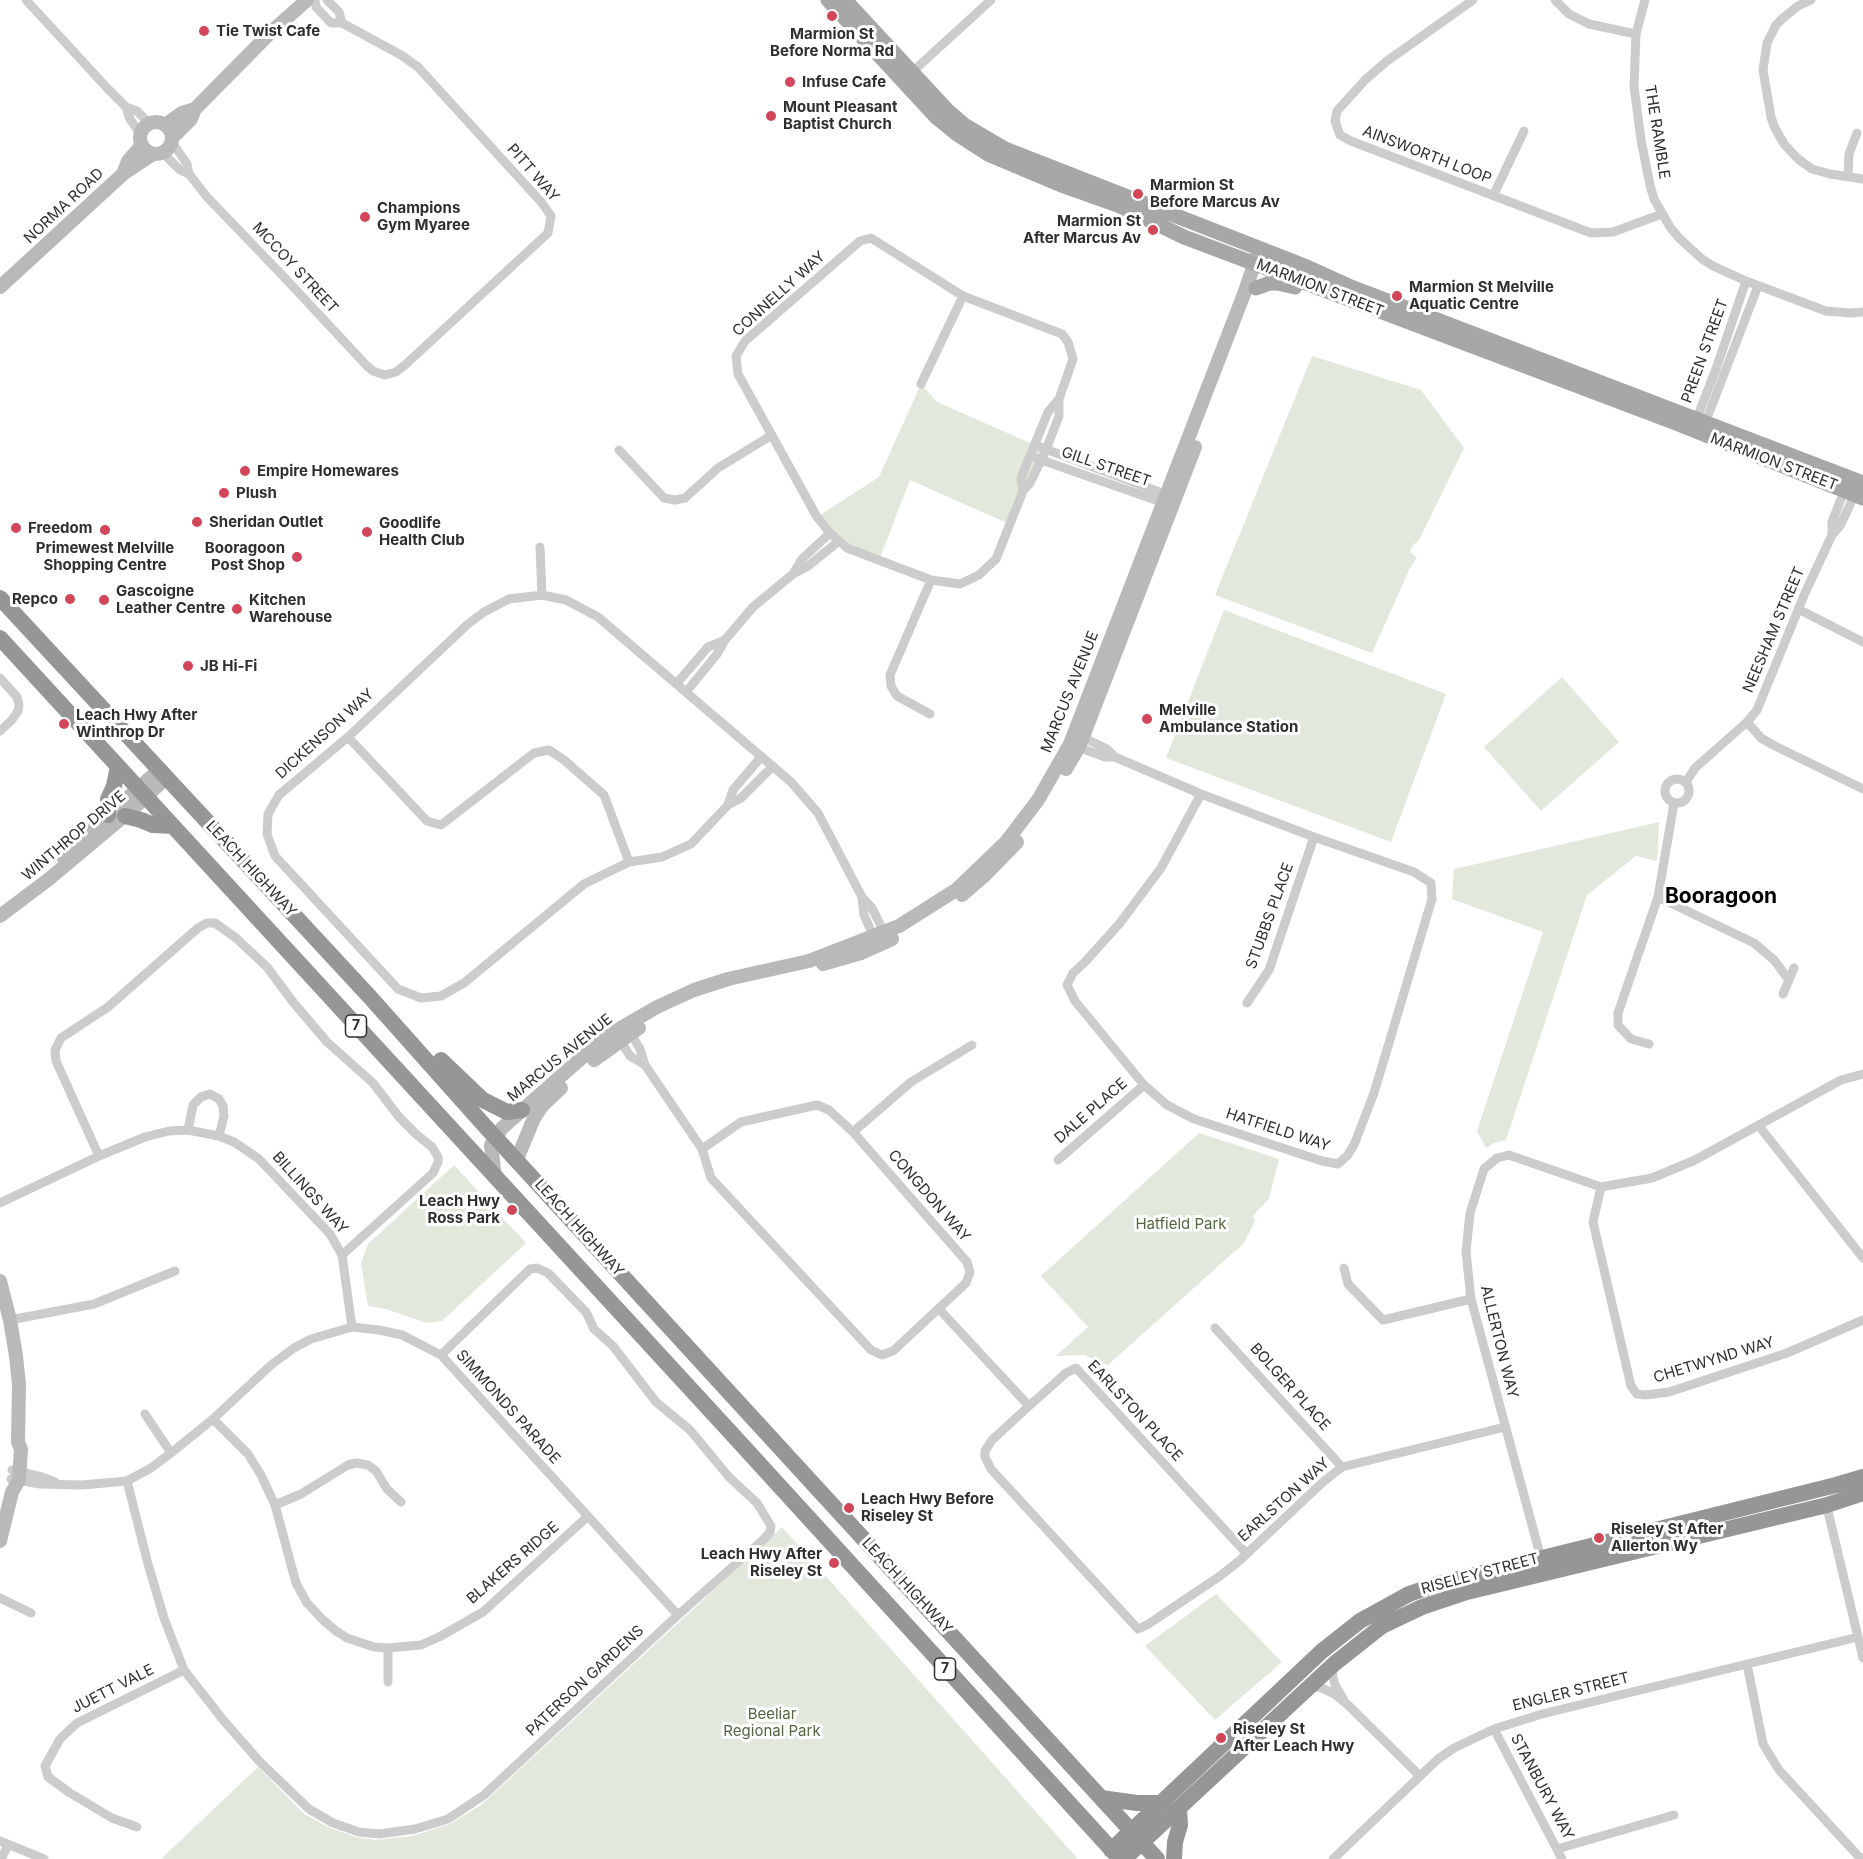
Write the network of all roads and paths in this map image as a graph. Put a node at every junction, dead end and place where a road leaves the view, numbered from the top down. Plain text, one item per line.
1 (26, 0) edge
2 (307, 0) edge
3 (315, 0) edge
4 (327, 0) edge
5 (828, 0) edge
6 (845, 0) edge
7 (992, 0) edge
8 (1473, 0) edge
9 (1555, 0) edge
10 (1645, 0) edge
11 (1811, 0) edge
12 (342, 23) junction
13 (1636, 34) junction
14 (907, 77) junction
15 (126, 107) junction
16 (195, 110) junction
17 (150, 123) junction
18 (165, 124) junction
19 (1524, 131) dead end
20 (1857, 133) dead end
21 (172, 139) junction
22 (141, 140) junction
23 (158, 154) junction
24 (123, 174) junction
25 (189, 174) junction
26 (1848, 176) junction
27 (1863, 178) edge
28 (1493, 196) junction
29 (1662, 214) junction
30 (1262, 257) junction
31 (1746, 281) junction
32 (1758, 286) junction
33 (0, 287) edge
34 (1256, 288) junction
35 (963, 296) junction
36 (1357, 302) junction
37 (1863, 312) edge
38 (385, 375) joint
39 (921, 384) dead end
40 (1059, 399) junction
41 (1699, 426) junction
42 (772, 435) junction
43 (1035, 445) junction
44 (619, 450) dead end
45 (1046, 450) junction
46 (1030, 456) junction
47 (1041, 461) junction
48 (1856, 487) edge
49 (1023, 490) junction
50 (1169, 500) junction
51 (830, 533) junction
52 (839, 541) junction
53 (540, 547) dead end
54 (793, 573) junction
55 (931, 579) junction
56 (542, 595) junction
57 (0, 598) edge
58 (1798, 609) junction
59 (0, 638) edge
60 (725, 640) junction
61 (1863, 642) edge
62 (0, 678) edge
63 (677, 682) junction
64 (687, 691) junction
65 (930, 714) dead end
66 (1747, 722) junction
67 (0, 731) edge
68 (348, 737) junction
69 (1076, 740) junction
70 (761, 757) junction
71 (118, 766) junction
72 (772, 766) junction
73 (162, 774) junction
74 (1686, 782) junction
75 (1863, 789) edge
76 (142, 793) junction
77 (1201, 794) junction
78 (1674, 803) junction
79 (728, 806) junction
80 (117, 815) junction
81 (172, 826) junction
82 (1314, 837) junction
83 (629, 862) junction
84 (1658, 897) junction
85 (0, 906) edge
86 (0, 916) edge
87 (881, 939) junction
88 (1794, 969) dead end
89 (1789, 980) junction
90 (1783, 994) dead end
91 (369, 996) junction
92 (1247, 1003) dead end
93 (623, 1033) junction
94 (1649, 1044) dead end
95 (972, 1045) dead end
96 (1863, 1074) edge
97 (1144, 1085) junction
98 (522, 1110) junction
99 (1759, 1126) junction
100 (188, 1130) junction
101 (853, 1132) junction
102 (219, 1136) junction
103 (495, 1137) junction
104 (702, 1149) junction
105 (99, 1156) junction
106 (517, 1159) junction
107 (1058, 1160) dead end
108 (495, 1176) junction
109 (1601, 1187) junction
110 (0, 1203) edge
111 (342, 1255) junction
112 (1863, 1258) edge
113 (1344, 1268) dead end
114 (175, 1271) dead end
115 (0, 1281) edge
116 (1471, 1299) junction
117 (939, 1309) junction
118 (10, 1320) junction
119 (1863, 1320) edge
120 (352, 1327) junction
121 (1215, 1328) dead end
122 (676, 1333) junction
123 (441, 1355) junction
124 (1029, 1406) junction
125 (145, 1414) dead end
126 (213, 1419) junction
127 (1505, 1427) junction
128 (732, 1434) junction
129 (171, 1453) junction
130 (1342, 1467) junction
131 (800, 1469) junction
132 (1863, 1477) edge
133 (15, 1478) junction
134 (127, 1481) junction
135 (779, 1488) junction
136 (1822, 1488) junction
137 (1863, 1493) edge
138 (401, 1502) dead end
139 (275, 1505) junction
140 (1827, 1505) junction
141 (587, 1517) junction
142 (0, 1541) edge
143 (1246, 1553) junction
144 (1543, 1565) junction
145 (0, 1598) edge
146 (31, 1613) dead end
147 (678, 1616) junction
148 (1138, 1629) joint
149 (1858, 1636) junction
150 (388, 1648) junction
151 (1863, 1658) edge
152 (1337, 1661) junction
153 (1747, 1664) junction
154 (184, 1670) junction
155 (388, 1682) dead end
156 (1308, 1689) junction
157 (1348, 1705) junction
158 (1494, 1729) junction
159 (1419, 1775) junction
160 (1101, 1798) junction
161 (1171, 1806) junction
162 (1674, 1815) dead end
163 (137, 1827) dead end
164 (1137, 1837) junction
165 (4, 1843) edge
166 (1557, 1849) junction
167 (1118, 1856) edge
168 (1, 1859) edge
169 (44, 1859) edge
170 (1157, 1859) edge
171 (1174, 1859) edge
172 (1333, 1859) edge
173 (1562, 1859) edge
174 (1861, 1859) edge

1 - 15 street
2 - 16 street
3 - 12 street, PITT WAY
4 - 12 street, PITT WAY
5 - 14 main road, MARMION STREET
6 - 14 main road, MARMION STREET
7 - 14 street
8 - 28 street, AINSWORTH LOOP
9 - 13 street
10 - 13 street, THE RAMBLE
11 - 26 street
12 - 38 street, PITT WAY
13 - 29 street, THE RAMBLE
14 - 30 main road, MARMION STREET
15 - 17 street
15 - 22 street
16 - 18 street
16 - 21 street
17 - 18 street
17 - 22 street
18 - 21 street
19 - 28 street
20 - 26 street
21 - 23 street
21 - 25 street, MCCOY STREET
22 - 23 street
22 - 24 street, NORMA ROAD
23 - 24 street, NORMA ROAD
23 - 25 street, MCCOY STREET
24 - 33 street, NORMA ROAD
25 - 38 street, MCCOY STREET
26 - 27 street
28 - 29 street, AINSWORTH LOOP
29 - 31 street, THE RAMBLE
30 - 34 street, MARCUS AVENUE
30 - 36 main road, MARMION STREET
30 - 41 main road, MARMION STREET
30 - 50 street, MARCUS AVENUE
31 - 32 street, THE RAMBLE
31 - 41 street, PREEN STREET
32 - 37 street, THE RAMBLE
32 - 41 street, PREEN STREET
34 - 36 main road
34 - 50 street, MARCUS AVENUE
35 - 39 street
35 - 40 street, CONNELLY WAY
35 - 42 street, CONNELLY WAY
36 - 41 main road, MARMION STREET
40 - 43 street, CONNELLY WAY
40 - 45 street, CONNELLY WAY
41 - 48 main road, MARMION STREET
42 - 44 street
42 - 51 street, CONNELLY WAY
43 - 45 street, GILL STREET
43 - 46 street, CONNELLY WAY
45 - 47 street, CONNELLY WAY
45 - 50 street, GILL STREET
46 - 47 street, GILL STREET
46 - 49 street, CONNELLY WAY
47 - 49 street, CONNELLY WAY
47 - 50 street, GILL STREET
48 - 58 street, NEESHAM STREET
49 - 55 street, CONNELLY WAY
50 - 69 street, MARCUS AVENUE
51 - 52 street, CONNELLY WAY
51 - 54 street
52 - 54 street
52 - 55 street, CONNELLY WAY
53 - 56 street
54 - 60 street
55 - 65 street
56 - 63 street, DICKENSON WAY
56 - 68 street, DICKENSON WAY
57 - 73 highway, LEACH HIGHWAY / 7
58 - 61 street
58 - 66 street, NEESHAM STREET
59 - 71 highway, LEACH HIGHWAY / 7
60 - 63 street
60 - 64 street
62 - 67 street
63 - 64 street, DICKENSON WAY
64 - 70 street, DICKENSON WAY
66 - 74 street, NEESHAM STREET
66 - 75 street
68 - 83 street
68 - 83 street, DICKENSON WAY
69 - 77 street, HATFIELD WAY
69 - 87 street, MARCUS AVENUE
70 - 72 street, DICKENSON WAY
70 - 79 street, DICKENSON WAY
71 - 76 highway, LEACH HIGHWAY / 7
71 - 80 highway
72 - 79 street, DICKENSON WAY
72 - 87 street, DICKENSON WAY
73 - 76 street, WINTHROP DRIVE
73 - 91 highway, LEACH HIGHWAY / 7
74 - 78 street, NEESHAM STREET
74 - 78 street, NEESHAM STREET
76 - 80 street, WINTHROP DRIVE
76 - 81 highway, LEACH HIGHWAY / 7
77 - 82 street, HATFIELD WAY
77 - 97 street, HATFIELD WAY
78 - 84 street, NEESHAM STREET
79 - 83 street, DICKENSON WAY
80 - 81 highway
80 - 85 street, WINTHROP DRIVE
80 - 86 street, WINTHROP DRIVE
81 - 108 highway, LEACH HIGHWAY / 7
82 - 92 street, STUBBS PLACE
82 - 97 street, HATFIELD WAY
84 - 89 street
84 - 94 street, NEESHAM STREET
87 - 93 street, MARCUS AVENUE
88 - 89 street
89 - 90 street
91 - 98 highway
91 - 103 highway, LEACH HIGHWAY / 7
93 - 98 street, MARCUS AVENUE
93 - 104 street, CONGDON WAY
93 - 106 street, MARCUS AVENUE
95 - 101 street
96 - 99 street, ALLERTON WAY
97 - 107 street, DALE PLACE
98 - 103 street, MARCUS AVENUE
99 - 109 street, ALLERTON WAY
99 - 112 street
100 - 102 street, BILLINGS WAY
100 - 102 street
100 - 105 street, BILLINGS WAY
101 - 104 street, CONGDON WAY
101 - 117 street, CONGDON WAY
102 - 111 street, BILLINGS WAY
103 - 106 highway, LEACH HIGHWAY / 7
103 - 108 street
104 - 117 street, CONGDON WAY
105 - 110 street, BILLINGS WAY
105 - 111 street
106 - 122 highway, LEACH HIGHWAY / 7
108 - 128 highway, LEACH HIGHWAY / 7
109 - 116 street, ALLERTON WAY
109 - 119 street, CHETWYND WAY
111 - 120 street, BILLINGS WAY
113 - 116 street
114 - 118 street
115 - 118 street
116 - 127 street, ALLERTON WAY
117 - 124 street
118 - 133 street
120 - 123 street, SIMMONDS PARADE
120 - 126 street, SIMMONDS PARADE
121 - 130 street, BOLGER PLACE
122 - 128 highway
122 - 131 highway, LEACH HIGHWAY / 7
123 - 141 street, SIMMONDS PARADE
123 - 147 street, PATERSON GARDENS
124 - 143 street, EARLSTON PLACE
124 - 148 street, EARLSTON PLACE
125 - 129 street
126 - 129 street, SIMMONDS PARADE
126 - 139 street, BLAKERS RIDGE
127 - 130 street, EARLSTON WAY
127 - 144 street, ALLERTON WAY
128 - 135 highway, LEACH HIGHWAY / 7
129 - 134 street, SIMMONDS PARADE
130 - 143 street, EARLSTON WAY
131 - 135 highway
131 - 160 highway, LEACH HIGHWAY / 7
132 - 136 highway, RISELEY STREET
133 - 134 street, SIMMONDS PARADE
133 - 142 street
134 - 154 street, PATERSON GARDENS
135 - 167 highway, LEACH HIGHWAY / 7
136 - 140 street
136 - 144 highway, RISELEY STREET
137 - 140 highway, RISELEY STREET
138 - 139 street
139 - 150 street, BLAKERS RIDGE
140 - 144 highway, RISELEY STREET
140 - 149 street
141 - 147 street, SIMMONDS PARADE
141 - 150 street, BLAKERS RIDGE
143 - 148 street, EARLSTON WAY
144 - 152 highway, RISELEY STREET
144 - 161 highway, RISELEY STREET
145 - 146 street
147 - 154 street, PATERSON GARDENS
149 - 151 street
149 - 153 street, ENGLER STREET
150 - 155 street
152 - 156 highway, RISELEY STREET
152 - 157 street
153 - 158 street, ENGLER STREET
153 - 174 street
154 - 163 street, JUETT VALE
156 - 157 street
156 - 161 highway, RISELEY STREET
157 - 159 street
158 - 159 street, ENGLER STREET
158 - 166 street, STANBURY WAY
159 - 172 street, ENGLER STREET
160 - 161 highway
160 - 164 highway, LEACH HIGHWAY / 7
161 - 164 highway, RISELEY STREET
161 - 171 highway
162 - 166 street
164 - 167 highway, RISELEY STREET
164 - 170 highway, LEACH HIGHWAY / 7
165 - 168 street
165 - 169 street
166 - 173 street, STANBURY WAY

